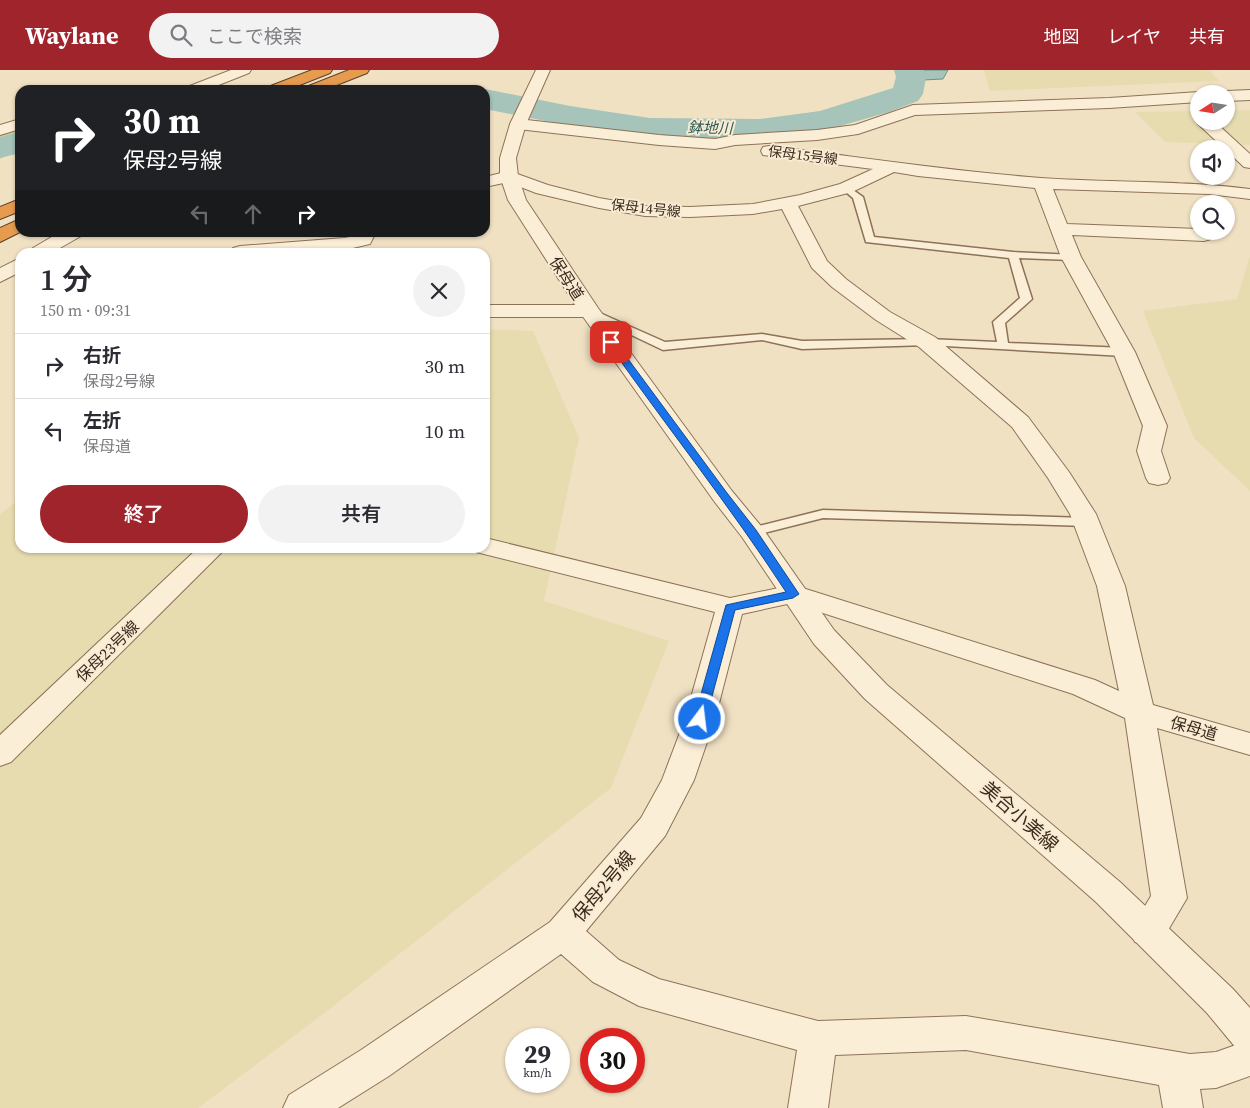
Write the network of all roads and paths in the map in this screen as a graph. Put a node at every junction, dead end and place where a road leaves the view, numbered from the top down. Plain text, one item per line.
1 (244, 70) edge
2 (325, 70) edge
3 (362, 70) edge
4 (543, 70) edge
5 (205, 85) edge
6 (286, 85) edge
7 (324, 85) edge
8 (1250, 95) edge
9 (1235, 96) edge
10 (1190, 97) edge
11 (1177, 98) junction
12 (1190, 109) edge
13 (520, 120) junction
14 (15, 126) edge
15 (0, 130) edge
16 (1214, 130) edge
17 (715, 144) junction
18 (1250, 162) edge
19 (892, 166) junction
20 (509, 176) junction
21 (490, 181) edge
22 (1042, 183) junction
23 (846, 188) junction
24 (1250, 194) edge
25 (787, 202) junction
26 (15, 206) edge
27 (0, 214) edge
28 (15, 228) edge
29 (1060, 229) junction
30 (1190, 234) edge
31 (0, 236) edge
32 (66, 237) edge
33 (364, 237) edge
34 (47, 248) edge
35 (292, 248) edge
36 (1013, 255) junction
37 (1072, 257) junction
38 (15, 267) edge
39 (0, 277) edge
40 (15, 280) edge
41 (490, 311) edge
42 (589, 311) junction
43 (927, 342) junction
44 (1003, 346) junction
45 (1124, 352) junction
46 (1158, 478) dead end
47 (1086, 522) junction
48 (752, 532) junction
49 (490, 547) edge
50 (208, 553) edge
51 (793, 594) junction
52 (730, 608) junction
53 (1139, 712) junction
54 (1250, 744) edge
55 (0, 754) edge
56 (1148, 931) junction
57 (563, 933) junction
58 (1250, 1036) edge
59 (818, 1038) junction
60 (1250, 1058) edge
61 (1177, 1070) junction
62 (303, 1108) edge
63 (808, 1108) edge
64 (1184, 1108) edge

1 - 5 street
2 - 6 highway
3 - 7 highway
4 - 13 street
8 - 9 street
10 - 11 street
11 - 12 street
11 - 17 street
13 - 17 street
13 - 20 street
14 - 15 street
16 - 18 street
17 - 19 street, 保母15号線
19 - 22 street, 保母15号線
19 - 23 street, 保母14号線
20 - 21 street
20 - 25 street, 保母14号線
20 - 42 street, 保母道
22 - 24 street, 保母15号線
22 - 29 street
23 - 25 street, 保母14号線
23 - 36 lane
25 - 43 street
26 - 27 highway
28 - 31 highway
29 - 30 street
29 - 37 street
32 - 34 street
33 - 35 street
36 - 37 lane
36 - 44 lane
37 - 45 street
38 - 39 street
39 - 40 street
41 - 42 street
42 - 43 lane
42 - 48 street, 保母道
43 - 44 lane
43 - 47 street
44 - 45 lane
45 - 46 street
47 - 48 lane
47 - 53 street
48 - 51 street, 保母道
49 - 52 street
50 - 55 street, 保母23号線
51 - 52 street
51 - 53 street, 保母道
51 - 56 street, 美合小美線
52 - 57 street, 保母2号線
53 - 54 street, 保母道
53 - 56 street
56 - 58 street, 美合小美線
57 - 59 street
57 - 62 street, 保母2号線
59 - 61 street
59 - 63 street
60 - 61 street
61 - 64 street

